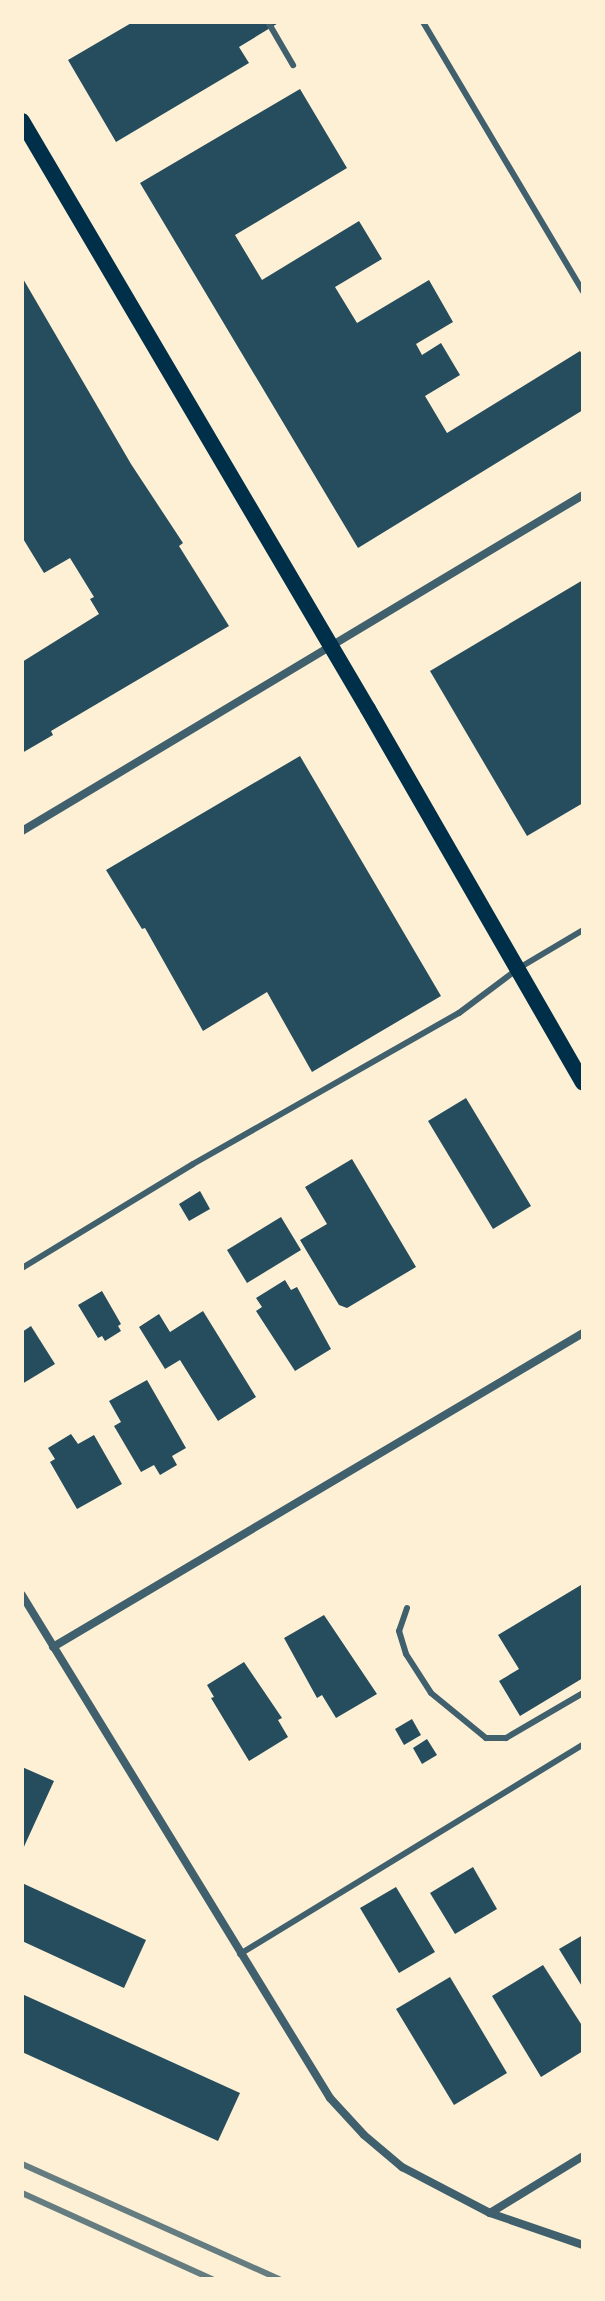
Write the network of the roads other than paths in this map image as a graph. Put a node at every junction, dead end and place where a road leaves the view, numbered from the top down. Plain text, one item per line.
1 (268, 22) edge
2 (423, 22) edge
3 (293, 65) dead end
4 (22, 121) edge
5 (583, 292) edge
6 (583, 495) edge
7 (331, 646) junction
8 (22, 831) edge
9 (583, 930) edge
10 (519, 968) junction
11 (583, 1083) edge
12 (22, 1268) edge
13 (583, 1333) edge
14 (22, 1595) edge
15 (407, 1608) dead end
16 (53, 1647) junction
17 (583, 1693) edge
18 (583, 1745) edge
19 (240, 1954) junction
20 (583, 2156) edge
21 (490, 2213) junction
22 (583, 2245) edge

1 - 3 lane
2 - 5 lane
4 - 7 main road
6 - 7 street
7 - 8 street
7 - 10 main road
9 - 10 lane
10 - 11 main road
10 - 12 lane
13 - 16 street
14 - 16 street
15 - 17 lane
16 - 19 street
18 - 19 lane
19 - 21 street
20 - 21 street
21 - 22 street

